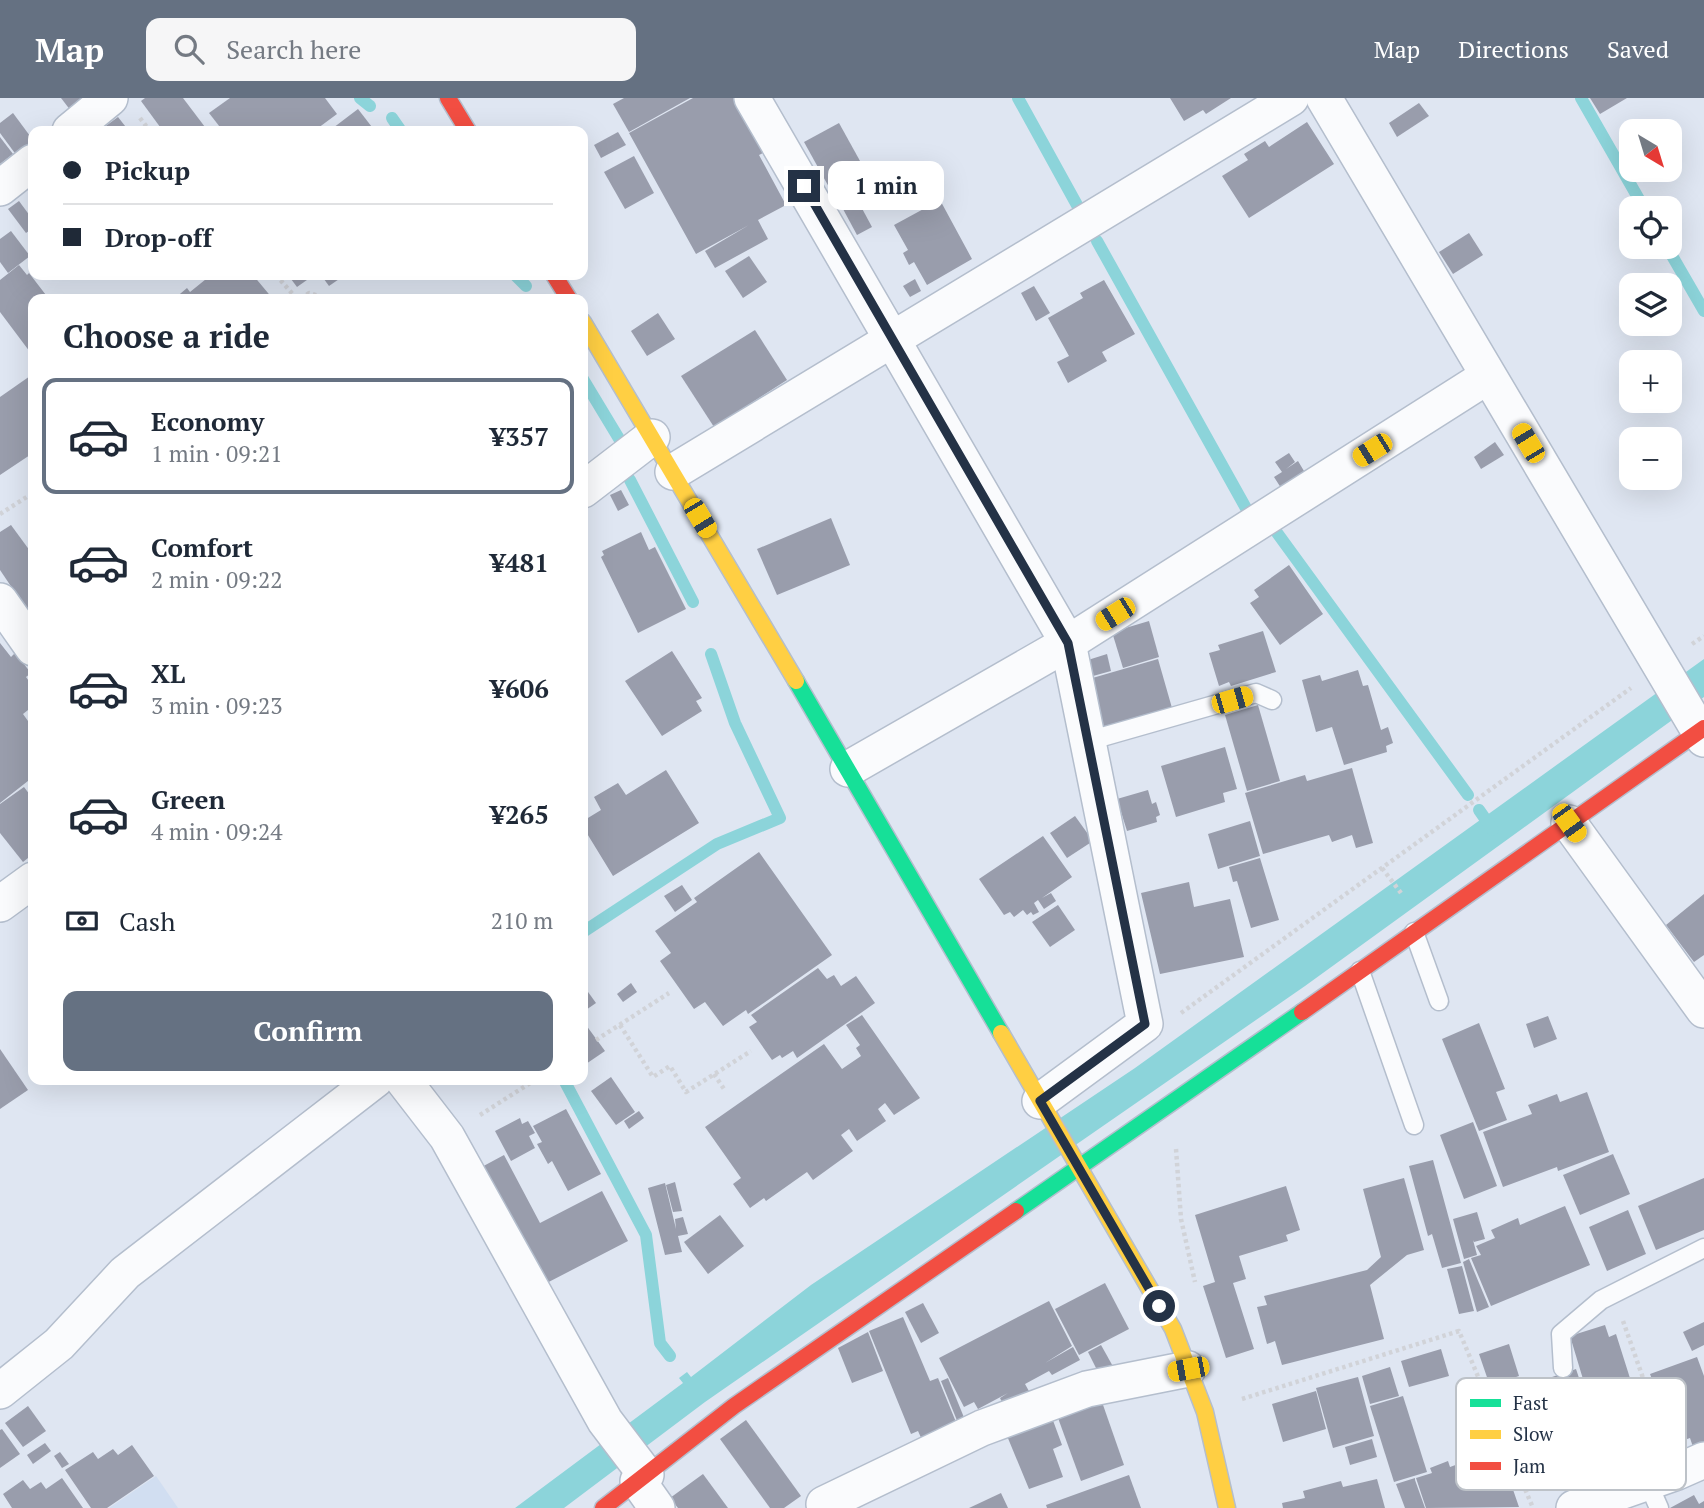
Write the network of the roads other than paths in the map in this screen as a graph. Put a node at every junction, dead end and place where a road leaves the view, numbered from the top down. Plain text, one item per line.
1 (110, 98) edge
2 (447, 98) edge
3 (752, 98) edge
4 (1292, 98) edge
5 (1324, 98) edge
6 (76, 126) edge
7 (465, 126) edge
8 (28, 166) edge
9 (0, 188) edge
10 (588, 330) edge
11 (894, 340) junction
12 (1488, 376) junction
13 (652, 438) junction
14 (673, 472) junction
15 (588, 486) edge
16 (0, 601) edge
17 (28, 642) edge
18 (1068, 643) junction
19 (1272, 700) dead end
20 (1700, 729) edge
21 (1088, 741) junction
22 (848, 769) junction
23 (1569, 823) junction
24 (28, 884) edge
25 (0, 904) edge
26 (1414, 932) junction
27 (1360, 971) junction
28 (1440, 1001) dead end
29 (1704, 1010) edge
30 (369, 1085) edge
31 (407, 1085) edge
32 (1042, 1104) junction
33 (1414, 1125) dead end
34 (1077, 1164) junction
35 (1704, 1248) edge
36 (1563, 1368) dead end
37 (1188, 1369) junction
38 (0, 1391) edge
39 (646, 1483) edge
40 (1639, 1490) edge
41 (822, 1507) edge
42 (603, 1508) edge
43 (1227, 1508) edge
44 (1574, 1508) edge

1 - 6 street
2 - 7 street
3 - 11 street
4 - 11 street
5 - 12 street
8 - 9 street
10 - 13 street
11 - 14 street
11 - 18 street
12 - 18 street
12 - 20 street
13 - 14 street
13 - 15 street
14 - 22 street
16 - 17 street
18 - 21 street
18 - 22 street
19 - 21 lane
20 - 23 street
21 - 32 street
22 - 32 street
23 - 26 street
23 - 29 street
24 - 25 street
26 - 27 street
26 - 28 lane
27 - 33 lane
27 - 34 street
30 - 38 street
31 - 39 street
32 - 34 street
34 - 37 street
34 - 39 street
35 - 36 lane
37 - 41 street
37 - 43 street
39 - 42 street
40 - 44 street

